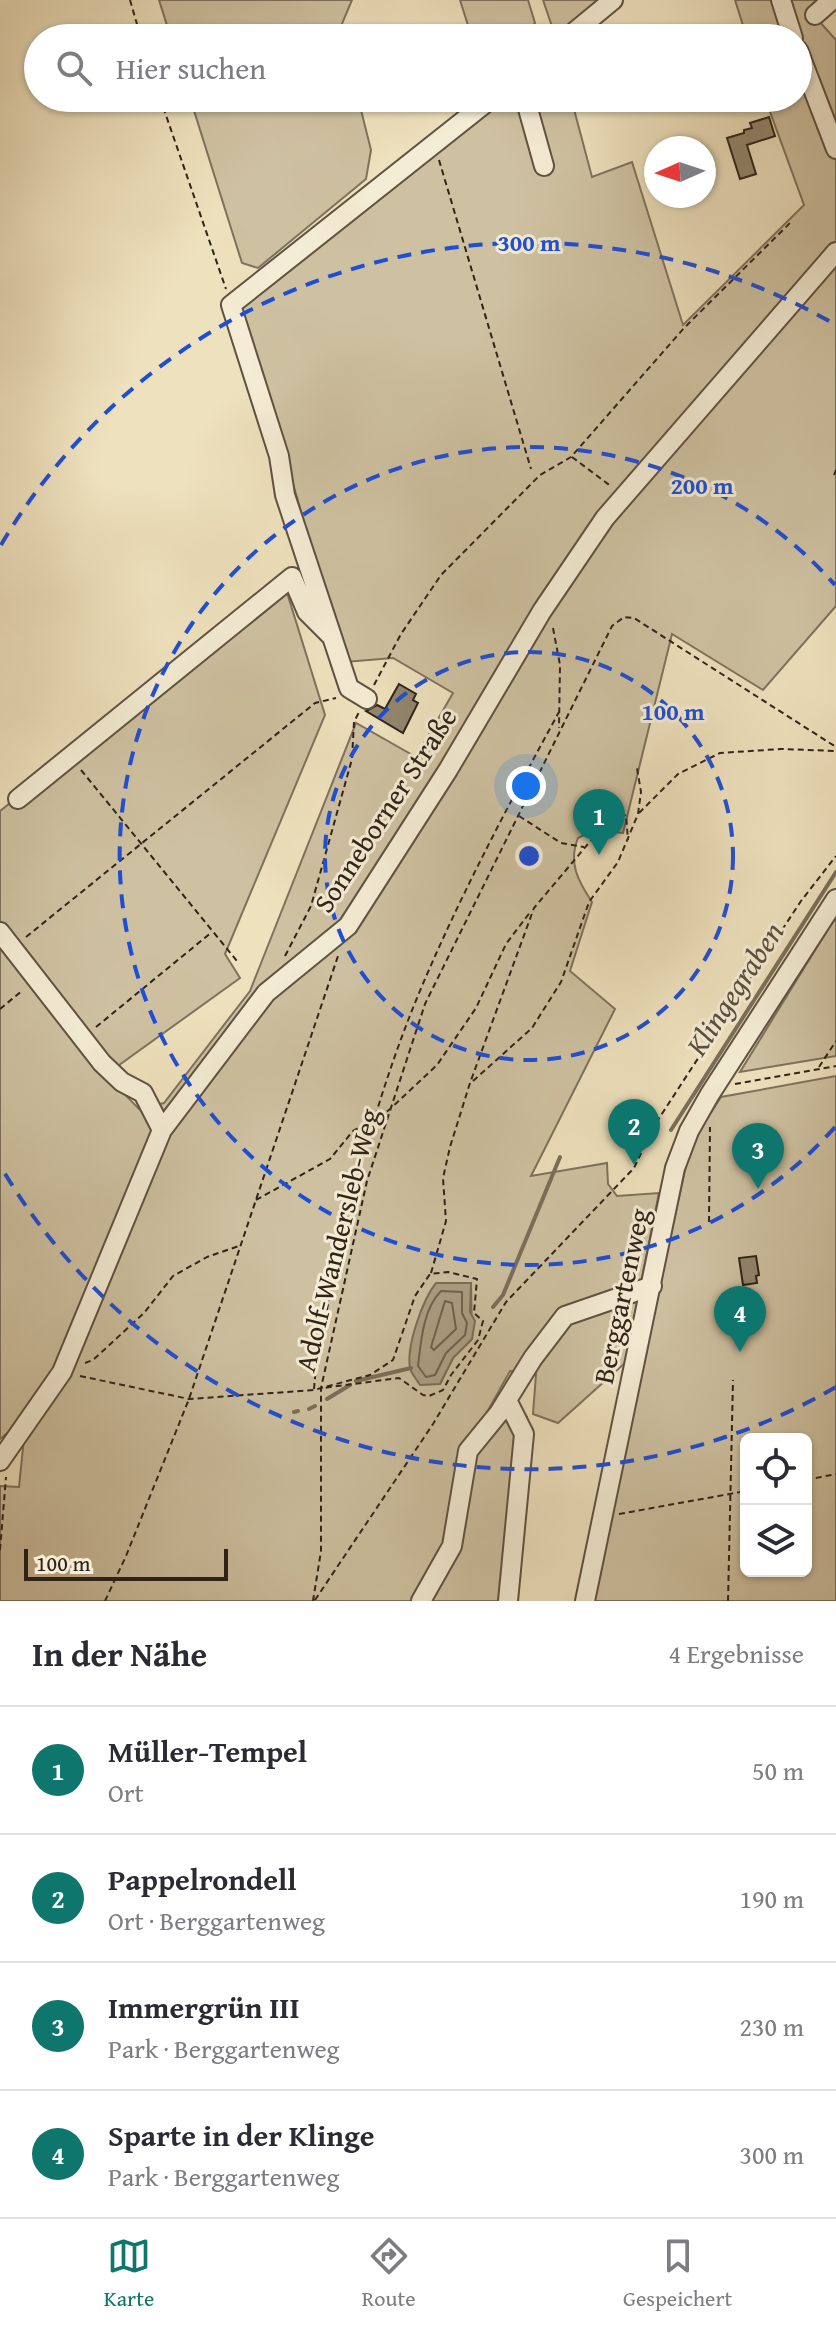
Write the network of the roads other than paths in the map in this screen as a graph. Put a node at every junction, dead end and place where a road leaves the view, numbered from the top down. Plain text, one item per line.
1 (613, 0) edge
2 (781, 0) edge
3 (832, 0) edge
4 (815, 15) dead end
5 (584, 24) edge
6 (789, 24) edge
7 (812, 86) edge
8 (474, 112) edge
9 (529, 112) edge
10 (836, 149) edge
11 (544, 166) dead end
12 (836, 252) edge
13 (332, 637) junction
14 (367, 699) road end
15 (18, 799) dead end
16 (836, 899) edge
17 (0, 932) edge
18 (162, 1130) junction
19 (652, 1286) junction
20 (507, 1400) junction
21 (4, 1456) edge
22 (421, 1601) edge
23 (508, 1601) edge
24 (585, 1601) edge

1 - 5 street
2 - 6 street
3 - 4 street
7 - 10 street
8 - 13 street
9 - 11 street
12 - 18 street, Sonneborner Straße
13 - 14 street
13 - 15 street
16 - 19 street, Berggartenweg
17 - 18 street
18 - 21 street, Sonneborner Straße
19 - 20 street
19 - 24 street, Berggartenweg
20 - 22 street
20 - 23 street

